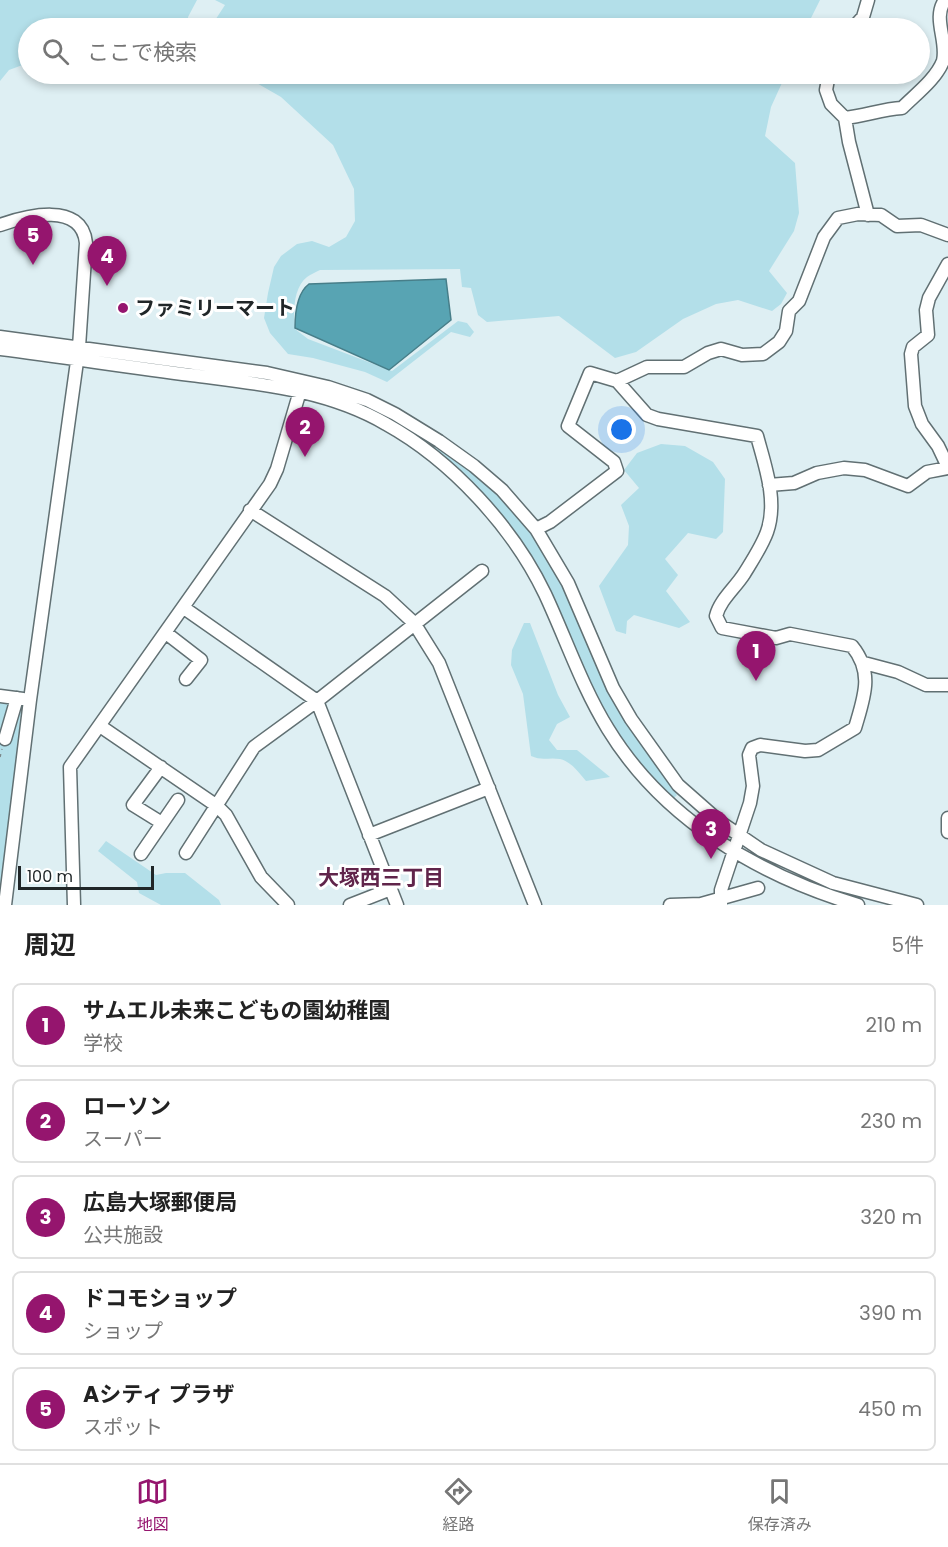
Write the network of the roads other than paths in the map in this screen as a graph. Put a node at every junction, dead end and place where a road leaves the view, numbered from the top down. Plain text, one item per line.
1 (868, 0) edge
2 (945, 0) edge
3 (862, 18) edge
4 (930, 79) edge
5 (827, 84) edge
6 (925, 84) edge
7 (845, 118) junction
8 (868, 214) junction
9 (0, 225) edge
10 (948, 234) edge
11 (948, 264) edge
12 (0, 337) edge
13 (0, 349) edge
14 (78, 353) junction
15 (617, 381) junction
16 (300, 391) junction
17 (948, 468) edge
18 (770, 485) junction
19 (250, 510) junction
20 (536, 530) junction
21 (482, 571) dead end
22 (184, 608) junction
23 (414, 624) junction
24 (166, 633) junction
25 (864, 663) junction
26 (186, 679) dead end
27 (948, 685) edge
28 (0, 696) edge
29 (24, 699) junction
30 (317, 701) junction
31 (100, 726) junction
32 (5, 739) dead end
33 (161, 767) junction
34 (489, 788) junction
35 (178, 800) dead end
36 (217, 806) junction
37 (948, 818) edge
38 (162, 823) junction
39 (948, 832) edge
40 (369, 835) junction
41 (738, 835) junction
42 (734, 851) junction
43 (186, 853) dead end
44 (141, 854) dead end
45 (758, 888) dead end
46 (391, 889) junction
47 (722, 902) edge
48 (5, 905) edge
49 (74, 905) edge
50 (288, 905) edge
51 (350, 905) edge
52 (397, 905) edge
53 (535, 905) edge
54 (670, 905) edge
55 (858, 905) edge
56 (916, 905) edge

1 - 3 street
2 - 4 street
5 - 7 street
6 - 7 street
7 - 8 street
8 - 10 street
8 - 15 street
9 - 14 street
11 - 17 street
12 - 14 street
13 - 14 street
14 - 16 street
14 - 20 street
14 - 29 street
15 - 18 street
15 - 20 street
16 - 19 street
16 - 42 street
17 - 18 street
18 - 25 street
19 - 22 street
19 - 23 street
20 - 41 street
21 - 23 street
22 - 24 street
22 - 30 street
23 - 30 street
23 - 34 street
24 - 26 street
24 - 31 street
25 - 27 street
25 - 41 street
28 - 29 street
29 - 32 street
29 - 48 street
30 - 36 street
30 - 40 street
31 - 33 street
31 - 49 street
33 - 36 street
33 - 38 street
34 - 40 street
34 - 53 street
35 - 38 street
36 - 43 street
36 - 50 street
37 - 39 street
38 - 44 street
40 - 46 street
41 - 42 street
41 - 56 street
42 - 47 street
42 - 55 street
45 - 47 street
46 - 51 street
46 - 52 street
47 - 54 street

